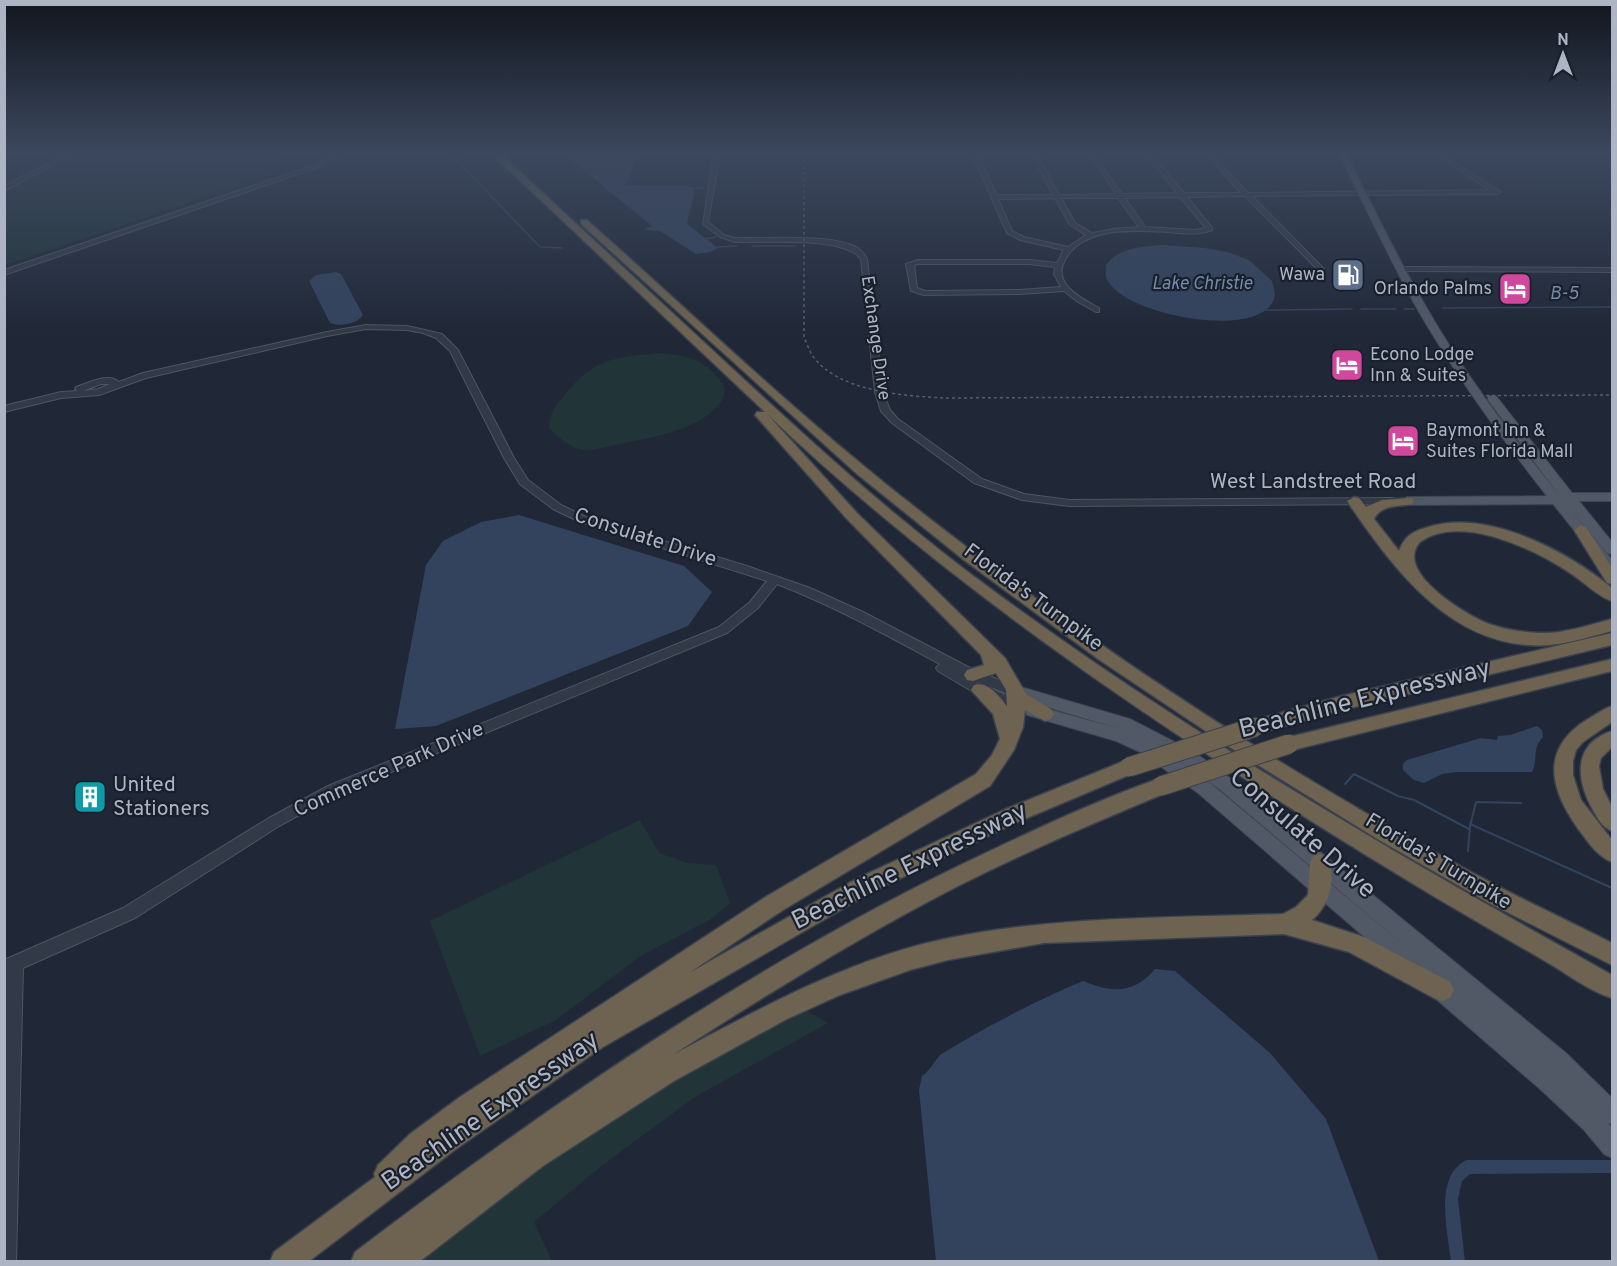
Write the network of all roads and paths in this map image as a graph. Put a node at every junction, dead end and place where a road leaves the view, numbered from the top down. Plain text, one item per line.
1 (166, 213) edge
2 (179, 213) edge
3 (559, 213) edge
4 (575, 213) edge
5 (705, 213) edge
6 (1001, 213) edge
7 (1066, 213) edge
8 (1132, 213) edge
9 (1197, 213) edge
10 (1264, 213) edge
11 (1377, 213) edge
12 (1379, 213) edge
13 (1144, 230) junction
14 (1092, 236) junction
15 (858, 239) dead end
16 (844, 245) junction
17 (1069, 249) junction
18 (1058, 265) junction
19 (4, 268) edge
20 (1401, 269) junction
21 (1412, 270) junction
22 (1612, 270) edge
23 (1321, 271) dead end
24 (4, 273) edge
25 (1065, 289) junction
26 (1096, 310) dead end
27 (1451, 355) junction
28 (1472, 369) junction
29 (739, 381) junction
30 (4, 409) edge
31 (1612, 497) edge
32 (1354, 501) junction
33 (1407, 501) junction
34 (1566, 501) junction
35 (1069, 503) joint
36 (1612, 505) edge
37 (1368, 519) junction
38 (1581, 530) junction
39 (1612, 550) edge
40 (1612, 568) edge
41 (1410, 575) junction
42 (1612, 579) edge
43 (774, 580) junction
44 (1612, 596) edge
45 (1609, 633) edge
46 (988, 650) junction
47 (1612, 665) edge
48 (977, 682) junction
49 (1024, 707) junction
50 (1612, 713) edge
51 (1612, 738) edge
52 (1008, 744) junction
53 (1612, 822) edge
54 (1612, 853) edge
55 (1320, 863) junction
56 (1321, 889) junction
57 (1284, 924) junction
58 (1612, 954) edge
59 (10, 966) edge
60 (1612, 987) edge
61 (1442, 990) junction
62 (1612, 1113) edge
63 (1612, 1146) edge
64 (363, 1202) junction
65 (6, 1262) edge
66 (284, 1262) edge
67 (365, 1262) edge
68 (395, 1262) edge

1 - 19 street
2 - 24 street
3 - 29 highway, Florida's Turnpike
4 - 58 highway, Florida's Turnpike
5 - 16 street
6 - 17 street
7 - 14 street
8 - 13 street
9 - 13 street
10 - 23 street
11 - 20 main road
12 - 21 main road
13 - 14 street
14 - 17 street
15 - 16 street
16 - 35 street, Exchange Drive
17 - 18 street
18 - 25 street
18 - 25 street
20 - 21 street
20 - 27 main road
21 - 22 street
21 - 28 main road
25 - 26 street
27 - 28 main road
27 - 34 main road
28 - 34 main road
29 - 46 highway
29 - 60 highway, Florida's Turnpike
30 - 43 street, Consulate Drive
31 - 34 main road, West Landstreet Road
32 - 33 street, West Landstreet Road
32 - 35 street, West Landstreet Road
32 - 37 highway
33 - 34 main road, West Landstreet Road
33 - 37 highway
34 - 36 main road, West Landstreet Road
34 - 38 main road
34 - 39 main road
37 - 41 highway
38 - 40 main road
38 - 42 highway
41 - 44 highway
41 - 45 highway
43 - 48 street, Consulate Drive
43 - 59 street, Commerce Park Drive
45 - 64 highway, Beachline Expressway, bridge
46 - 48 highway
46 - 49 highway
47 - 67 highway, Beachline Expressway, bridge
48 - 49 street, Consulate Drive
48 - 52 highway
49 - 52 highway
49 - 55 main road, Consulate Drive
49 - 56 main road, Consulate Drive
50 - 54 highway
51 - 53 highway
52 - 64 highway
55 - 56 highway
55 - 62 main road, Consulate Drive
56 - 57 highway
56 - 61 main road, Consulate Drive
57 - 61 highway
57 - 68 highway
59 - 65 street
61 - 63 main road, Consulate Drive
64 - 66 highway, Beachline Expressway

